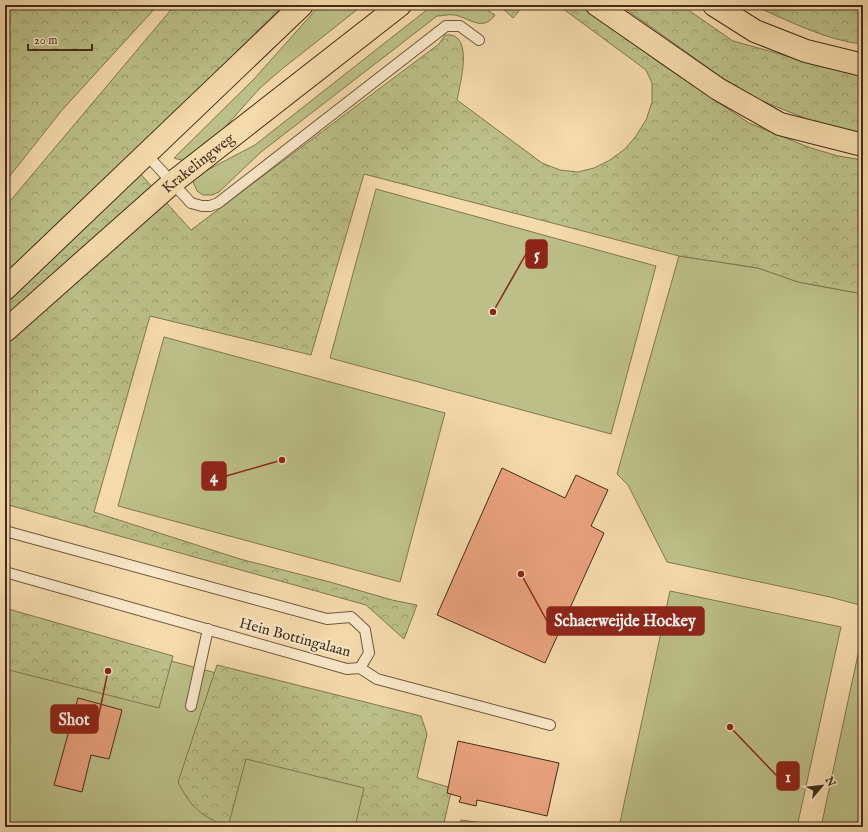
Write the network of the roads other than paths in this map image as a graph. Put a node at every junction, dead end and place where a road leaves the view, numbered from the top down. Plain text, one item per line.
1 (302, 5) edge
2 (400, 5) edge
3 (596, 5) edge
4 (714, 5) edge
5 (479, 40) dead end
6 (863, 64) edge
7 (863, 146) edge
8 (146, 154) junction
9 (172, 183) junction
10 (5, 289) edge
11 (5, 330) edge
12 (5, 531) edge
13 (5, 572) edge
14 (208, 628) junction
15 (360, 668) junction
16 (191, 706) dead end
17 (550, 725) dead end

1 - 8 main road
2 - 9 main road, Krakelingweg
3 - 7 main road
4 - 6 main road
5 - 9 lane
8 - 9 lane
8 - 10 main road
9 - 11 main road, Krakelingweg
12 - 15 lane, Hein Bottingalaan
13 - 14 lane, Hein Bottingalaan
14 - 15 lane, Hein Bottingalaan
14 - 16 lane
15 - 17 lane

